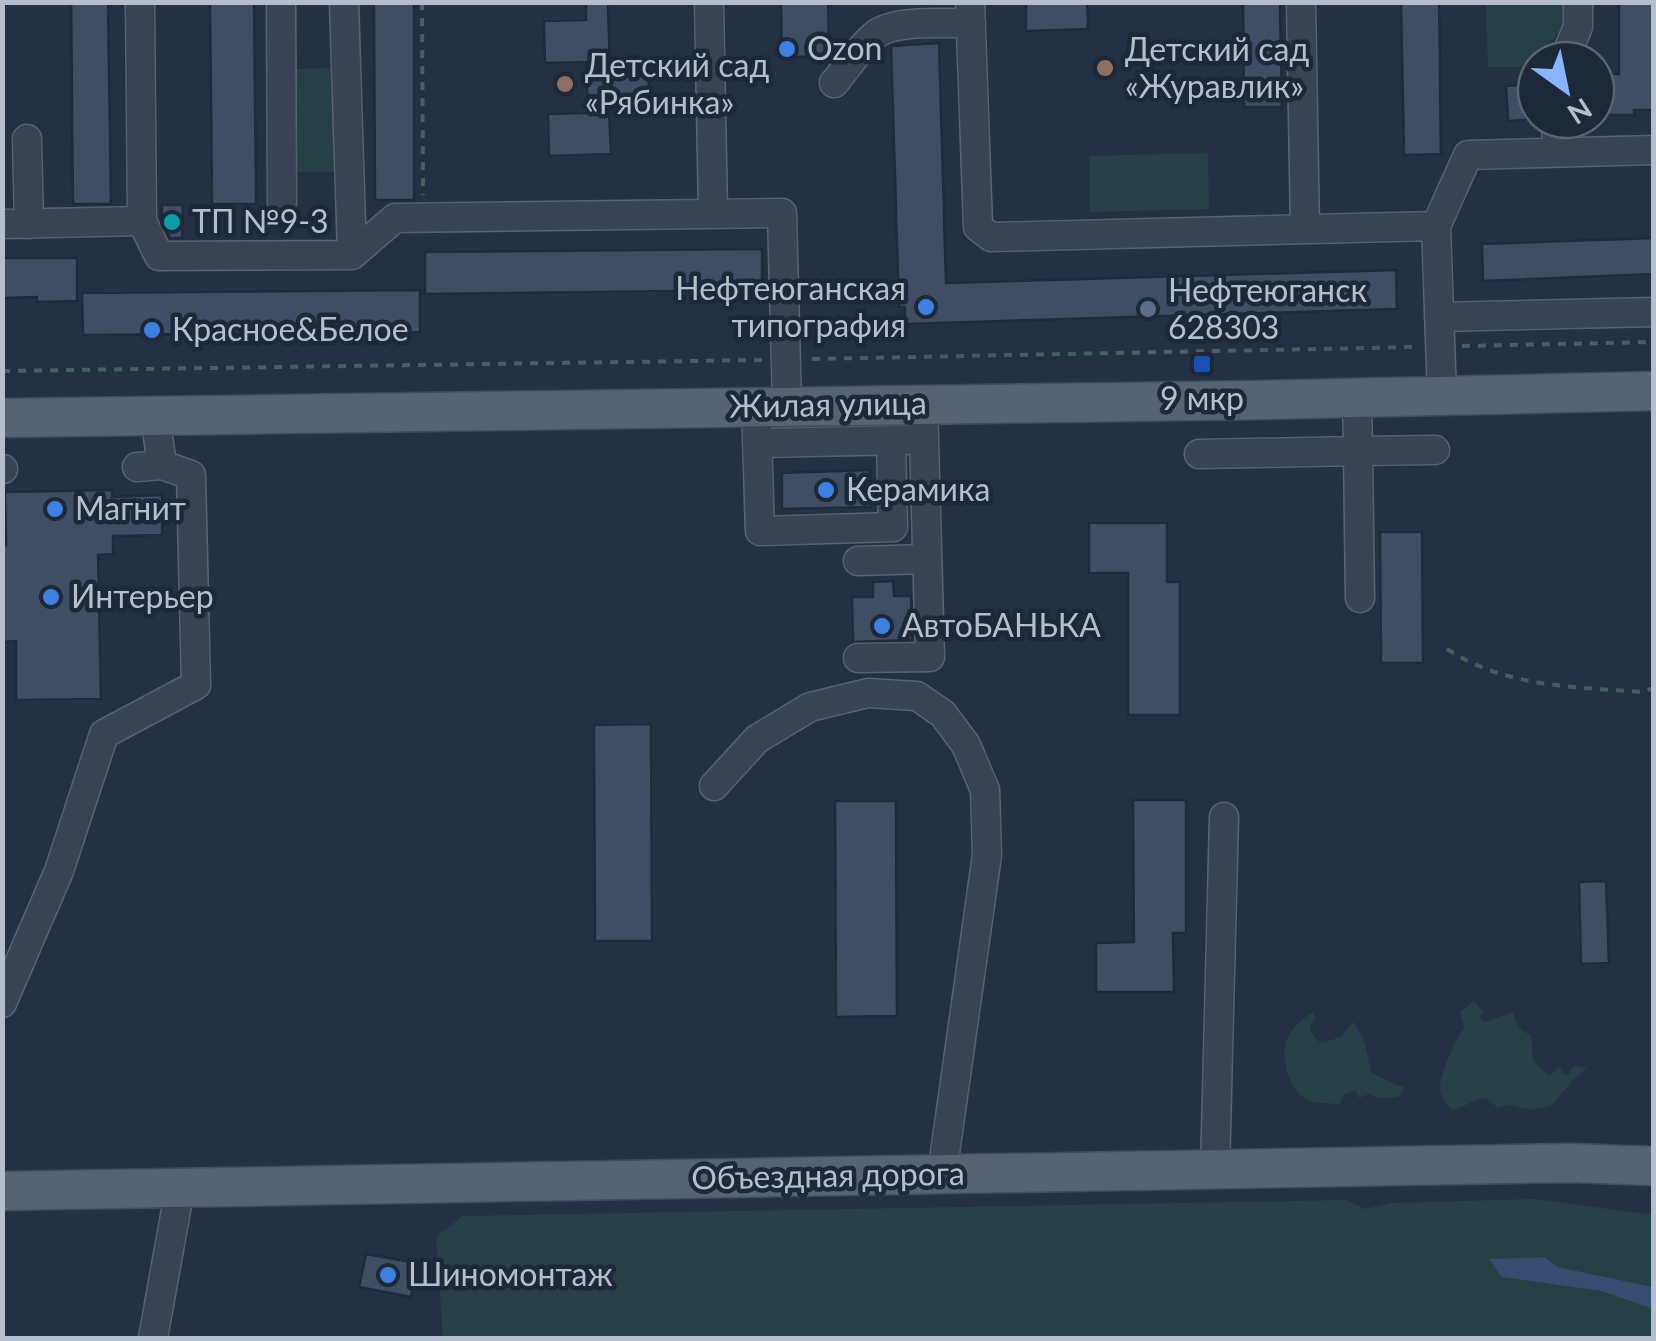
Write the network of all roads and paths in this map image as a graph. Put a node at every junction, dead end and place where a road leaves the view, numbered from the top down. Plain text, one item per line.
1 (140, 2) edge
2 (281, 2) edge
3 (344, 2) edge
4 (422, 2) edge
5 (709, 2) edge
6 (1302, 2) edge
7 (1578, 2) edge
8 (971, 13) edge
9 (1572, 40) edge
10 (834, 84) dead end
11 (27, 139) dead end
12 (1557, 140) edge
13 (1654, 150) edge
14 (1557, 152) junction
15 (423, 200) dead end
16 (282, 202) dead end
17 (714, 214) junction
18 (142, 222) junction
19 (16, 224) edge
20 (1436, 226) junction
21 (1305, 229) junction
22 (352, 255) junction
23 (1654, 312) edge
24 (1439, 318) junction
25 (1654, 342) edge
26 (1440, 346) junction
27 (785, 360) junction
28 (2, 371) edge
29 (1654, 392) edge
30 (1442, 396) junction
31 (1357, 398) junction
32 (772, 405) junction
33 (154, 415) junction
34 (2, 418) edge
35 (923, 422) junction
36 (891, 440) junction
37 (757, 443) junction
38 (1435, 450) dead end
39 (1358, 451) junction
40 (1198, 454) dead end
41 (927, 559) junction
42 (858, 561) dead end
43 (1360, 598) dead end
44 (1447, 648) dead end
45 (858, 658) dead end
46 (1654, 688) edge
47 (714, 786) dead end
48 (1224, 816) dead end
49 (2, 1003) edge
50 (1654, 1166) edge
51 (1216, 1170) junction
52 (942, 1174) junction
53 (180, 1188) junction
54 (2, 1192) edge
55 (154, 1338) edge

1 - 18 lane
2 - 16 lane
3 - 22 lane
4 - 15 path
5 - 17 lane
6 - 21 lane
7 - 9 lane
8 - 10 lane
8 - 21 lane
11 - 19 lane
12 - 14 lane
13 - 14 lane
14 - 20 lane
17 - 22 lane
17 - 27 lane
18 - 19 lane
18 - 22 lane
20 - 21 lane
20 - 24 lane
23 - 24 lane
24 - 26 lane
25 - 26 path
26 - 27 path
26 - 30 lane
27 - 28 path
27 - 32 lane
29 - 30 main road, Жилая улица
30 - 31 main road, Жилая улица
31 - 35 main road, Жилая улица
31 - 39 lane
32 - 33 main road, Жилая улица
32 - 35 main road, Жилая улица
32 - 37 lane
33 - 34 main road, Жилая улица
33 - 49 lane
35 - 36 lane
35 - 41 lane
36 - 37 lane
36 - 37 lane
38 - 39 lane
39 - 40 lane
39 - 43 lane
41 - 42 lane
41 - 45 lane
44 - 46 path
47 - 52 lane
48 - 51 lane
50 - 51 main road, Объездная дорога
51 - 52 main road, Объездная дорога
52 - 53 main road, Объездная дорога
53 - 54 main road, Объездная дорога
53 - 55 lane

